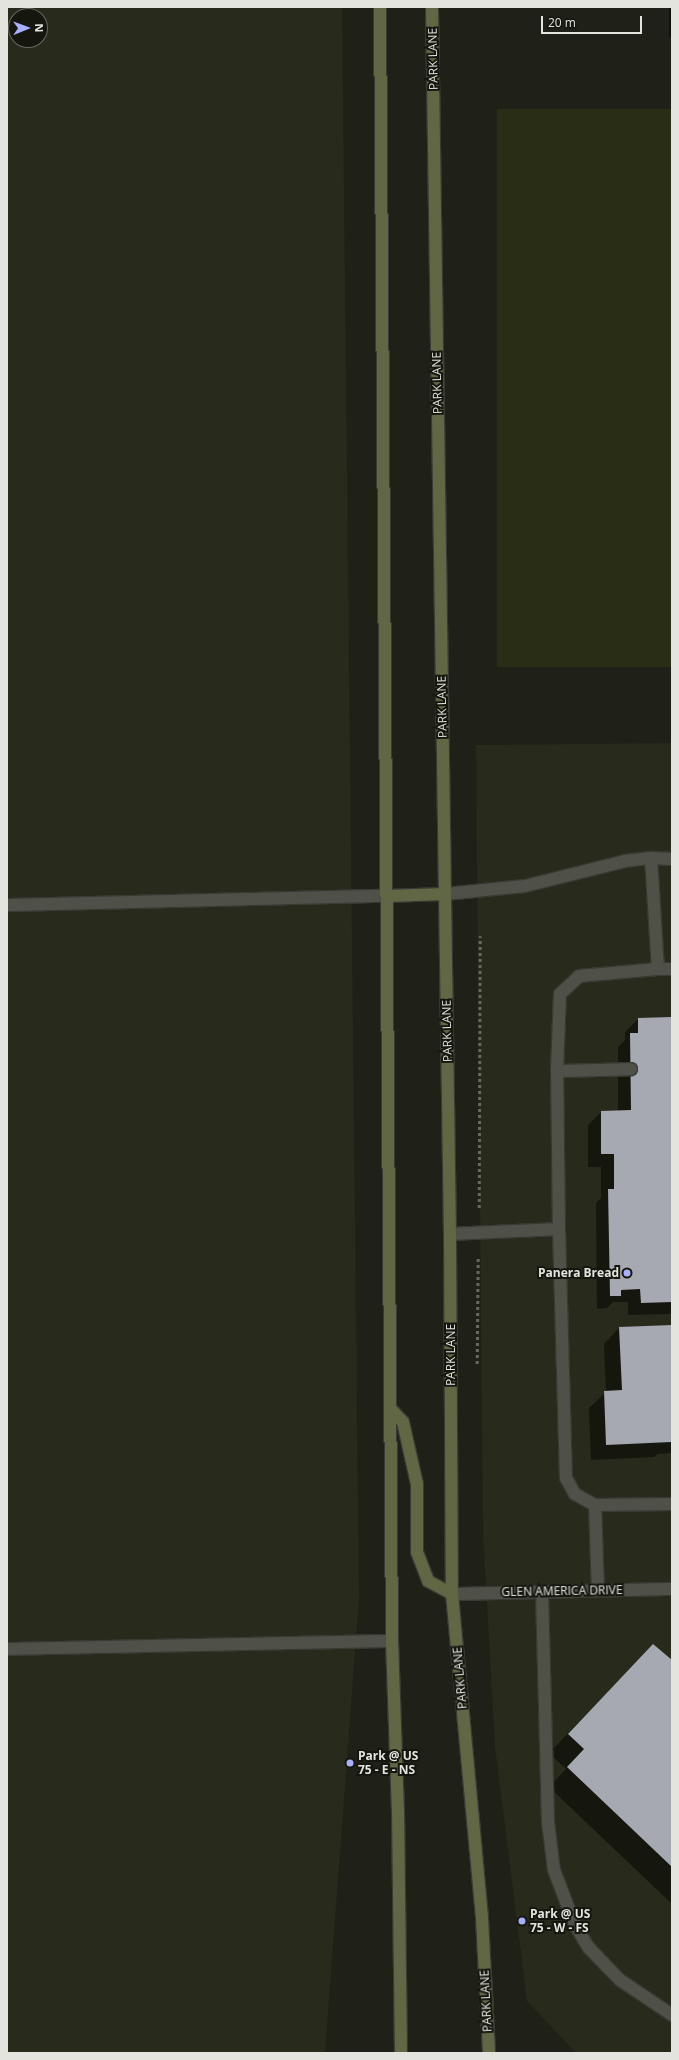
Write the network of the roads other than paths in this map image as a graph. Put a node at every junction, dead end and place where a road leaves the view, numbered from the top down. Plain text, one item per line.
1 (380, 7) edge
2 (432, 7) edge
3 (651, 858) junction
4 (672, 859) edge
5 (445, 894) junction
6 (387, 896) junction
7 (7, 905) edge
8 (658, 969) junction
9 (672, 969) edge
10 (631, 1069) dead end
11 (557, 1071) junction
12 (559, 1229) junction
13 (450, 1234) junction
14 (390, 1408) junction
15 (672, 1504) edge
16 (595, 1505) junction
17 (598, 1590) junction
18 (672, 1590) edge
19 (542, 1592) junction
20 (452, 1594) junction
21 (392, 1641) junction
22 (7, 1650) edge
23 (672, 2016) edge
24 (401, 2053) edge
25 (489, 2053) edge

1 - 6 main road
2 - 5 main road, PARK LANE
3 - 4 street
3 - 5 street
3 - 8 street
5 - 6 main road
5 - 13 main road, PARK LANE
6 - 7 street
6 - 14 main road
8 - 9 street
8 - 11 street
10 - 11 street
11 - 12 street
12 - 13 street
12 - 16 street
13 - 20 main road, PARK LANE
14 - 20 main road
14 - 21 main road
15 - 16 street
16 - 17 street
17 - 18 street, GLEN AMERICA DRIVE
17 - 19 street, GLEN AMERICA DRIVE
19 - 20 street, GLEN AMERICA DRIVE
19 - 23 street
20 - 25 main road, PARK LANE
21 - 22 street
21 - 24 main road

